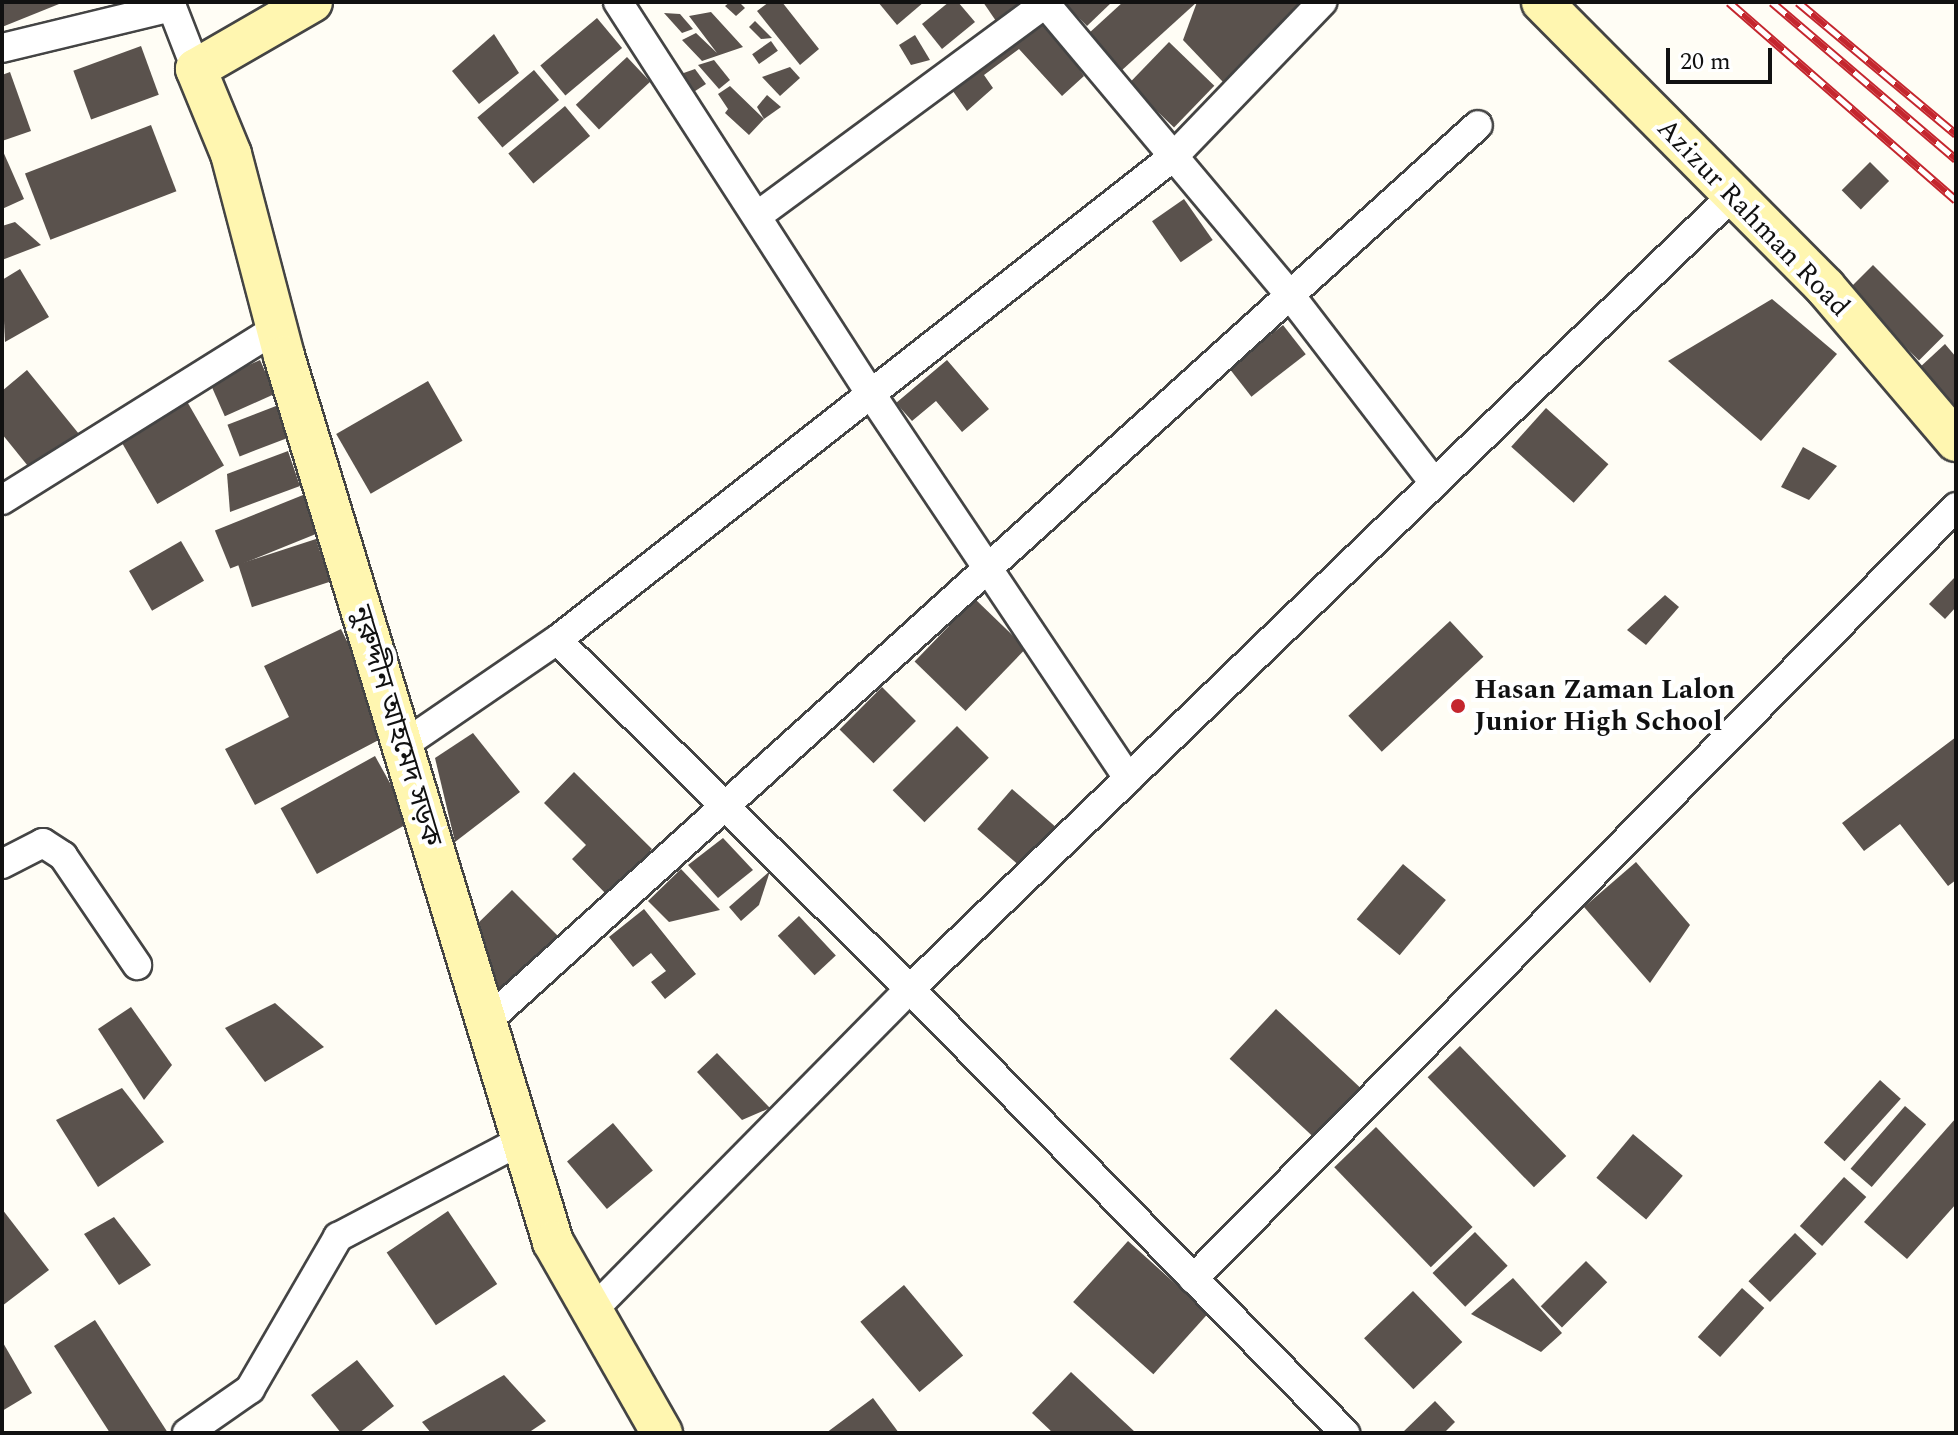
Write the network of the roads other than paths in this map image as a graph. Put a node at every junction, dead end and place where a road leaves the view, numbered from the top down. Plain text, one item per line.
1 (312, 2) edge
2 (618, 2) edge
3 (1322, 2) edge
4 (1542, 2) edge
5 (1045, 3) edge
6 (171, 4) edge
7 (2, 48) edge
8 (196, 69) junction
9 (1478, 125) dead end
10 (1174, 156) junction
11 (1733, 195) junction
12 (757, 216) junction
13 (1290, 295) junction
14 (277, 328) junction
15 (869, 391) junction
16 (1956, 441) edge
17 (1434, 483) junction
18 (2, 500) edge
19 (1956, 507) edge
20 (988, 569) junction
21 (557, 640) junction
22 (402, 746) junction
23 (1128, 778) junction
24 (725, 806) junction
25 (2, 864) edge
26 (137, 965) dead end
27 (910, 989) junction
28 (486, 1022) junction
29 (524, 1139) junction
30 (1193, 1279) junction
31 (590, 1313) junction
32 (187, 1433) edge
33 (662, 1433) edge
34 (1345, 1433) edge

1 - 8 main road
2 - 12 street
3 - 10 street
4 - 11 main road, Azizur Rahman Road
5 - 10 street
5 - 12 street
6 - 7 street
6 - 8 street, নুরুদ্দীন আহমেদ সড়ক
8 - 14 main road, নুরুদ্দীন আহমেদ সড়ক
9 - 13 street
10 - 13 street
10 - 15 street
11 - 16 main road, Azizur Rahman Road
11 - 17 street
12 - 15 street
13 - 17 street
13 - 20 street
14 - 18 street
14 - 22 main road, নুরুদ্দীন আহমেদ সড়ক
15 - 20 street
15 - 21 street
17 - 23 street
19 - 30 street
20 - 23 street
20 - 24 street
21 - 22 street
21 - 24 street
22 - 28 main road, নুরুদ্দীন আহমেদ সড়ক
23 - 27 street
24 - 27 street
24 - 28 street
25 - 26 street
27 - 30 street
27 - 31 street
28 - 29 main road, নুরুদ্দীন আহমেদ সড়ক
29 - 31 main road, নুরুদ্দীন আহমেদ সড়ক
29 - 32 street
30 - 34 street
31 - 33 main road, নুরুদ্দীন আহমেদ সড়ক

